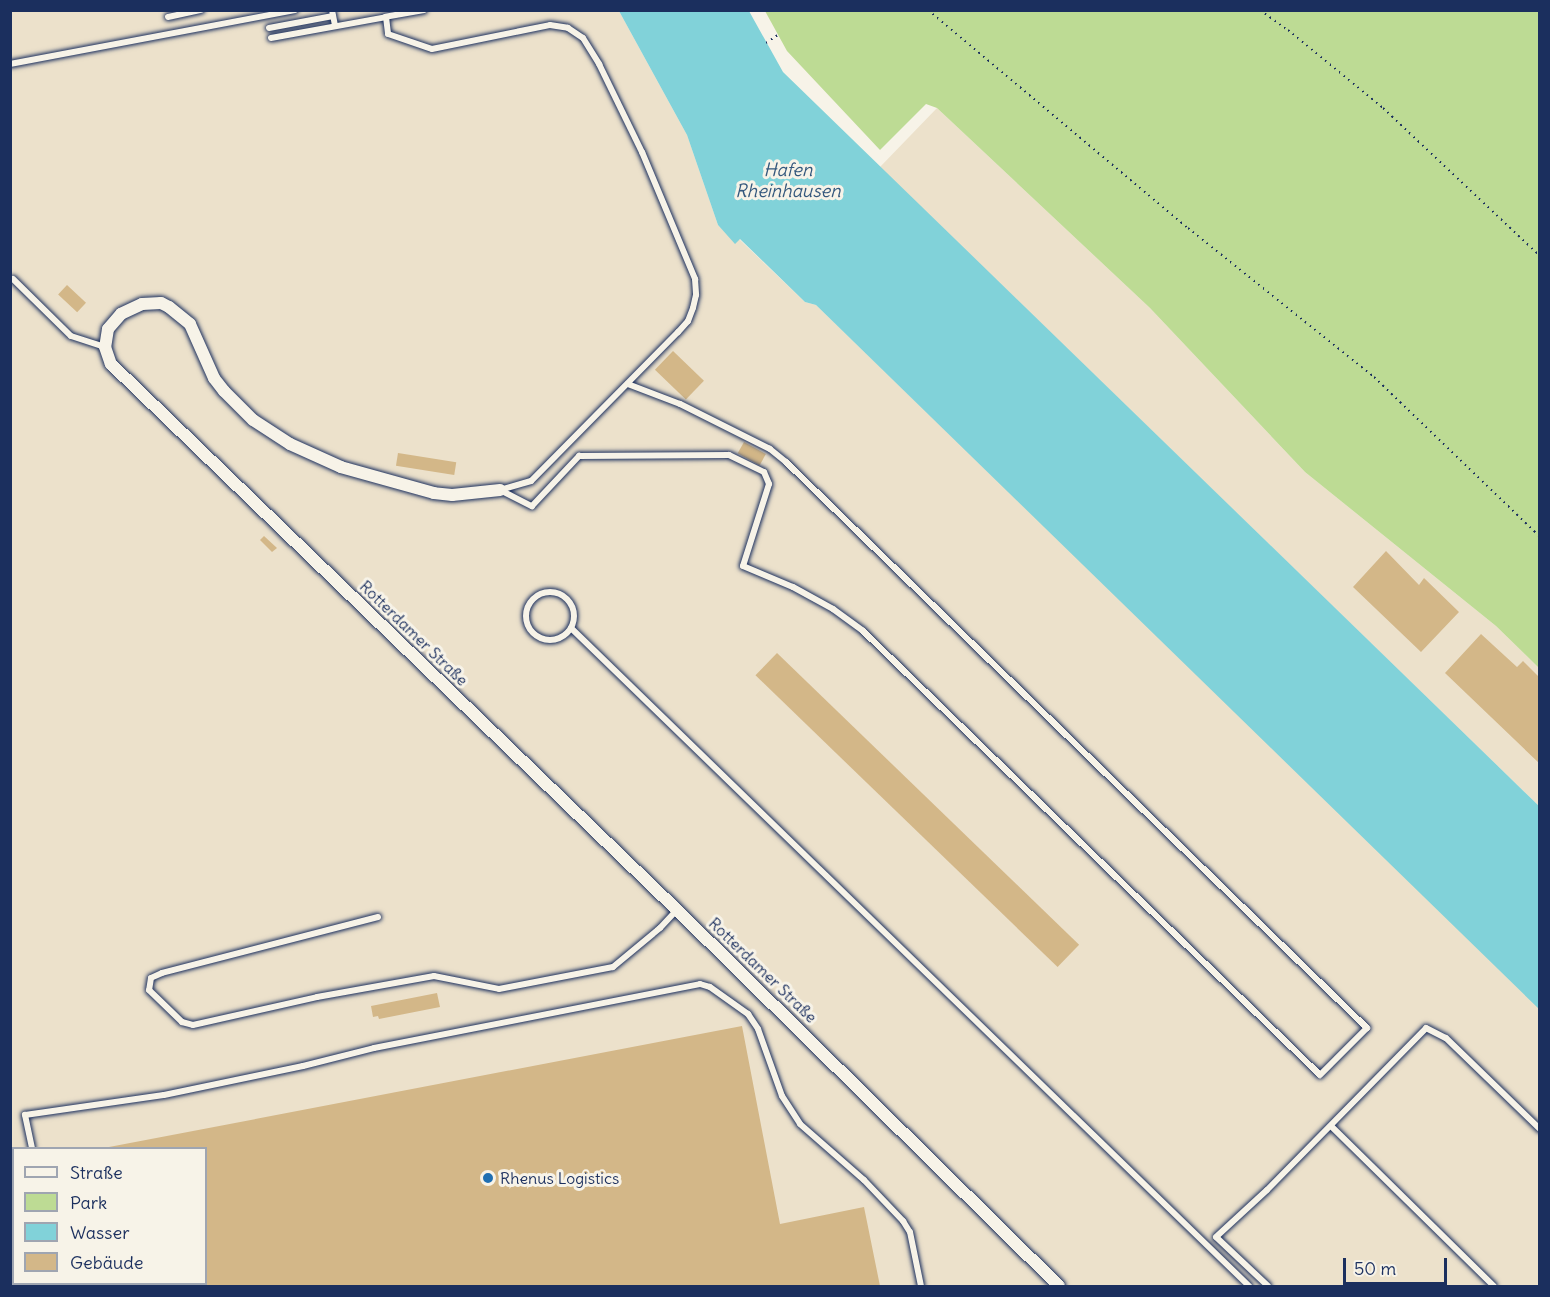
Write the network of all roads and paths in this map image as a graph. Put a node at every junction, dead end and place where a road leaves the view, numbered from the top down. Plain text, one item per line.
1 (201, 10) edge
2 (296, 10) edge
3 (424, 10) edge
4 (928, 10) edge
5 (1260, 10) edge
6 (333, 13) edge
7 (168, 17) dead end
8 (386, 17) junction
9 (335, 26) junction
10 (270, 28) dead end
11 (778, 35) dead end
12 (271, 38) dead end
13 (766, 43) dead end
14 (10, 64) edge
15 (1539, 256) edge
16 (13, 279) dead end
17 (105, 347) junction
18 (628, 384) junction
19 (500, 490) junction
20 (1539, 537) edge
21 (571, 628) junction
22 (677, 910) junction
23 (378, 917) dead end
24 (1330, 1125) junction
25 (1539, 1129) edge
26 (32, 1147) edge
27 (921, 1287) edge
28 (1059, 1287) edge
29 (1250, 1287) edge
30 (1268, 1287) edge
31 (1494, 1287) edge

1 - 7 lane
2 - 14 lane
3 - 8 lane
4 - 20 path
5 - 15 path
6 - 9 lane
6 - 10 lane
8 - 9 lane
8 - 18 lane
9 - 12 lane
11 - 13 path
16 - 17 lane
17 - 19 street
17 - 22 street, Rotterdamer Straße
18 - 19 lane
18 - 19 lane
21 - 21 lane
21 - 29 lane
22 - 23 lane
22 - 28 street, Rotterdamer Straße
24 - 25 lane
24 - 30 lane
24 - 31 lane
26 - 27 lane

